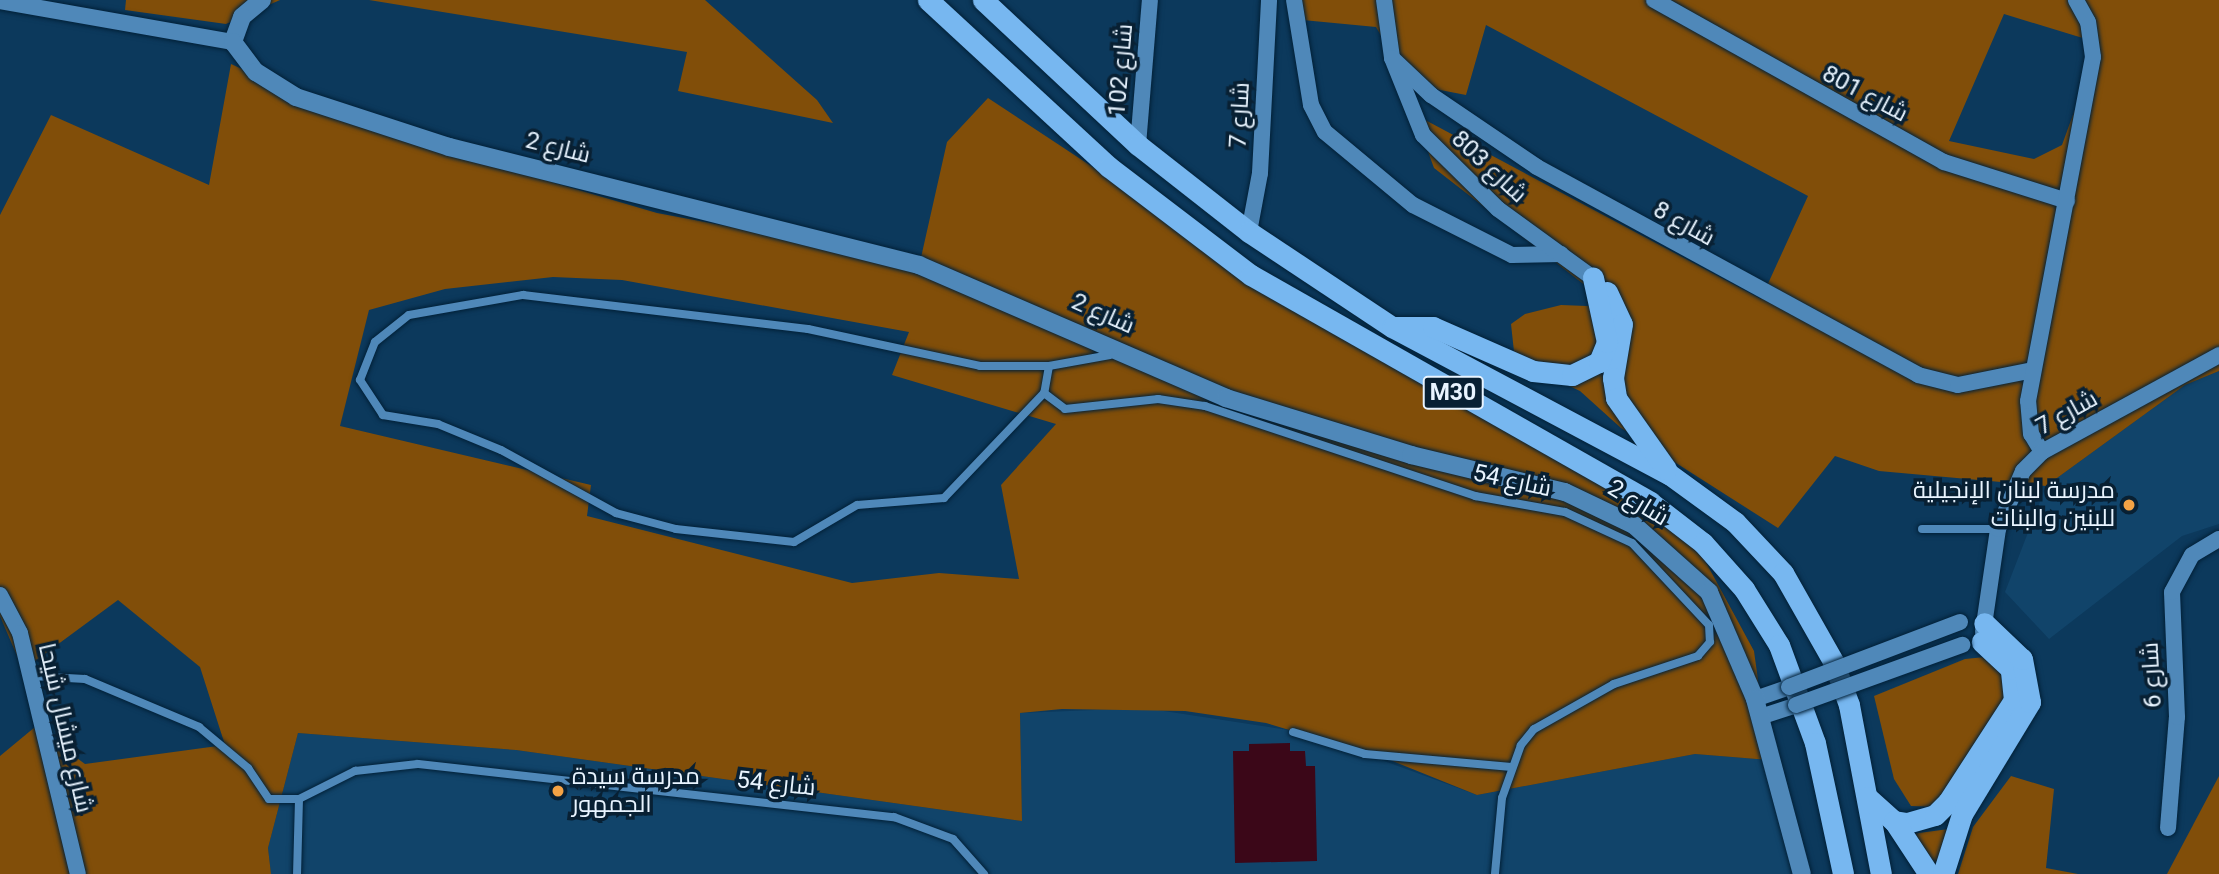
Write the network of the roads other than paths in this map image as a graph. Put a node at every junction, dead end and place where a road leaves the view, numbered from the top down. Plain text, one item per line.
1 (262, 0) edge
2 (928, 0) edge
3 (983, 0) edge
4 (1150, 0) edge
5 (1269, 0) edge
6 (1293, 0) edge
7 (1384, 0) edge
8 (1654, 0) edge
9 (2076, 0) edge
10 (0, 1) edge
11 (233, 41) junction
12 (1392, 58) junction
13 (1138, 145) junction
14 (2067, 201) junction
15 (1249, 232) junction
16 (1561, 254) junction
17 (1593, 278) junction
18 (1392, 327) junction
19 (2219, 355) edge
20 (1148, 360) junction
21 (1049, 366) junction
22 (2033, 370) junction
23 (1044, 393) junction
24 (2042, 452) junction
25 (1669, 474) junction
26 (1922, 528) dead end
27 (1998, 529) junction
28 (2219, 539) edge
29 (0, 595) edge
30 (1976, 637) junction
31 (31, 676) junction
32 (1755, 699) junction
33 (1760, 717) junction
34 (1293, 732) dead end
35 (1511, 767) junction
36 (1866, 795) junction
37 (299, 799) junction
38 (1894, 821) junction
39 (2168, 828) dead end
40 (78, 874) edge
41 (297, 874) edge
42 (984, 874) edge
43 (1495, 874) edge
44 (1802, 874) edge
45 (1843, 874) edge
46 (1881, 874) edge
47 (1929, 874) edge
48 (1943, 874) edge

1 - 11 street
2 - 45 highway, M30
3 - 13 highway, M30
4 - 13 street, شارع 102
5 - 15 street, شارع 7
6 - 16 street
7 - 12 street
8 - 14 street, شارع 801
9 - 14 street
10 - 11 street
11 - 20 street, شارع 2
12 - 16 street, شارع 803
12 - 22 street, شارع 8
13 - 15 highway, M30
14 - 22 street
15 - 18 highway, M30
16 - 17 street, شارع 803
17 - 18 highway
17 - 25 highway
18 - 25 highway, M30
19 - 24 street, شارع 7
20 - 21 lane
20 - 32 street, شارع 2
21 - 23 lane
21 - 23 lane
22 - 24 street
23 - 35 lane, شارع 54
24 - 27 street, شارع 7
25 - 36 highway, M30
26 - 27 lane
27 - 30 street, شارع 7
28 - 39 street, شارع 6
29 - 31 street, شارع ميشال شيحا
30 - 32 street, bridge
30 - 33 street, bridge
30 - 38 highway
30 - 48 highway
31 - 37 lane
31 - 40 street, شارع ميشال شيحا
32 - 33 street, شارع 2
33 - 44 street, شارع 2
34 - 35 lane
35 - 43 lane, شارع 54
36 - 38 highway
36 - 46 highway, M30
37 - 41 lane
37 - 42 lane, شارع 54
38 - 47 highway

